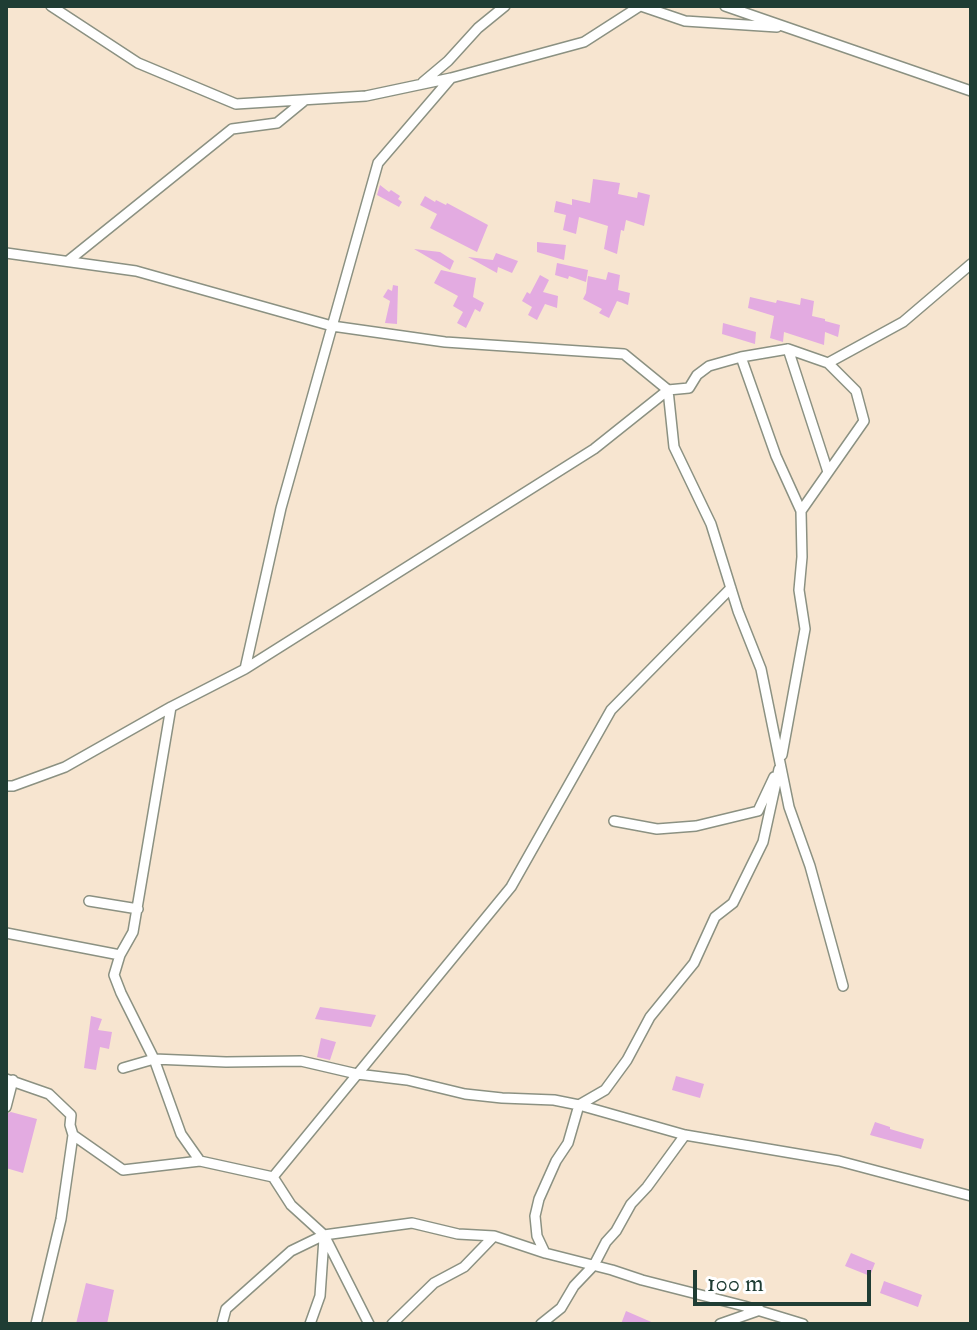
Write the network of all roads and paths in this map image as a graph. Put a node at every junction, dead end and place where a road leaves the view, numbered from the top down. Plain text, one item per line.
1 (51, 6) edge
2 (505, 6) edge
3 (640, 6) edge
4 (725, 6) edge
5 (789, 28) junction
6 (451, 78) junction
7 (412, 85) junction
8 (971, 91) edge
9 (305, 100) junction
10 (6, 253) edge
11 (68, 261) junction
12 (971, 264) edge
13 (332, 326) junction
14 (788, 349) junction
15 (741, 357) junction
16 (828, 363) junction
17 (668, 390) junction
18 (828, 472) junction
19 (801, 511) junction
20 (731, 588) junction
21 (245, 669) junction
22 (171, 707) junction
23 (780, 763) junction
24 (6, 786) edge
25 (614, 821) dead end
26 (89, 901) dead end
27 (138, 909) junction
28 (6, 933) edge
29 (120, 955) junction
30 (843, 986) dead end
31 (154, 1059) junction
32 (123, 1068) dead end
33 (357, 1074) junction
34 (10, 1080) edge
35 (579, 1105) junction
36 (6, 1107) edge
37 (73, 1135) junction
38 (685, 1135) junction
39 (200, 1161) junction
40 (273, 1177) junction
41 (971, 1196) edge
42 (324, 1235) junction
43 (494, 1236) junction
44 (545, 1253) junction
45 (594, 1265) junction
46 (760, 1310) junction
47 (36, 1324) edge
48 (222, 1324) edge
49 (310, 1324) edge
50 (369, 1324) edge
51 (392, 1324) edge
52 (541, 1324) edge
53 (720, 1324) edge
54 (803, 1324) edge

1 - 9 street
2 - 7 street
3 - 5 street
3 - 6 street
4 - 5 street
5 - 8 street
6 - 7 street
6 - 13 street
7 - 9 street
9 - 11 street
10 - 11 street
11 - 13 street
12 - 16 street
13 - 17 street
13 - 21 street
14 - 15 street
14 - 16 street
14 - 18 street
15 - 17 street
15 - 19 street
16 - 18 street
17 - 20 street
17 - 21 street
18 - 19 street
19 - 23 street
20 - 23 street
20 - 33 street
21 - 22 street
22 - 24 street
22 - 27 street
23 - 25 street
23 - 30 street
23 - 35 street
26 - 27 street
27 - 29 street
28 - 29 street
29 - 31 street
31 - 32 street
31 - 33 street
31 - 39 street
33 - 35 street
33 - 40 street
34 - 36 street
34 - 37 street
35 - 38 street
35 - 44 street
37 - 39 street
37 - 47 street
38 - 41 street
38 - 45 street
39 - 40 street
40 - 42 street
42 - 43 street
42 - 48 street
42 - 49 street
42 - 50 street
43 - 44 street
43 - 51 street
44 - 45 street
45 - 46 street
45 - 52 street
46 - 53 street
46 - 54 street

